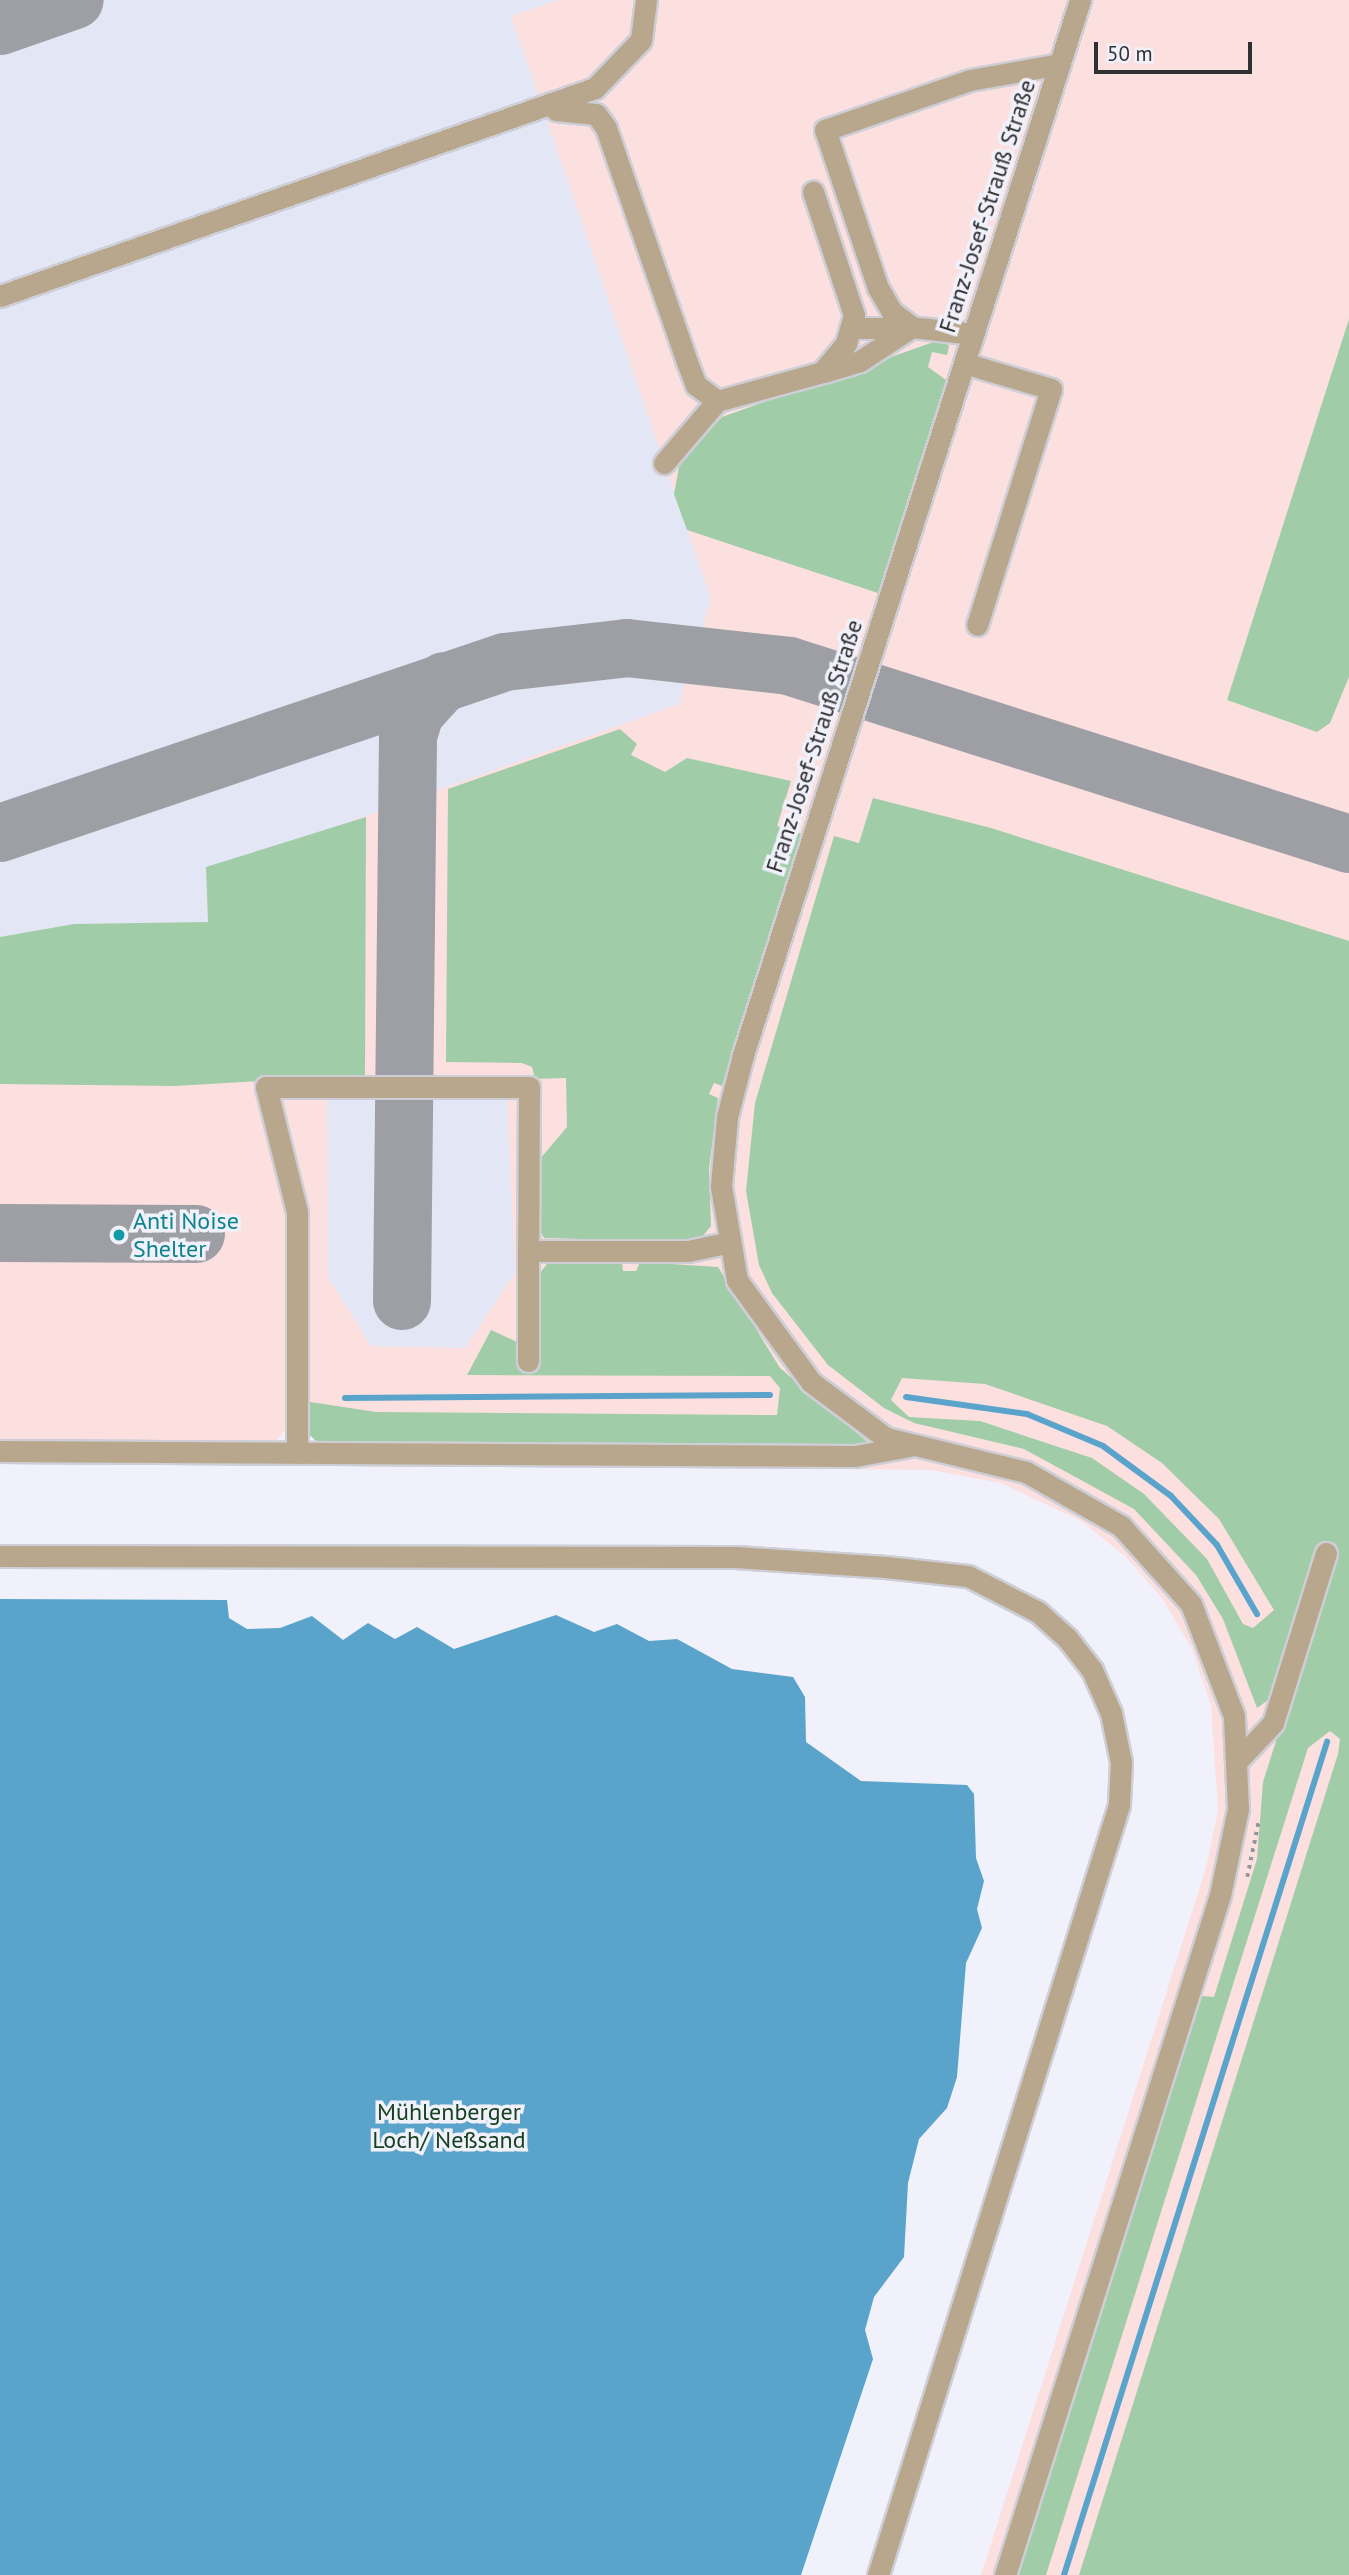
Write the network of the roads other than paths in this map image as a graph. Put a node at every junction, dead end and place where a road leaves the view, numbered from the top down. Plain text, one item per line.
1 (646, 0) edge
2 (1080, 0) edge
3 (1060, 64) junction
4 (529, 113) junction
5 (813, 192) dead end
6 (0, 296) edge
7 (912, 327) junction
8 (852, 328) junction
9 (974, 334) junction
10 (964, 363) junction
11 (822, 372) junction
12 (717, 401) junction
13 (664, 463) dead end
14 (977, 625) dead end
15 (726, 1243) junction
16 (528, 1251) junction
17 (528, 1361) dead end
18 (910, 1446) junction
19 (0, 1451) edge
20 (297, 1453) junction
21 (1326, 1553) dead end
22 (0, 1556) edge
23 (1238, 1760) junction
24 (878, 2575) edge
25 (1005, 2575) edge

1 - 4 street
2 - 3 street, Franz-Josef-Strauß Straße
3 - 7 street
3 - 9 street, Franz-Josef-Strauß Straße
4 - 6 street
4 - 12 street
5 - 8 street
7 - 8 street
7 - 9 street
7 - 11 street
8 - 11 street
9 - 10 street, Franz-Josef-Strauß Straße
10 - 14 street
10 - 15 street, Franz-Josef-Strauß Straße
11 - 12 street
12 - 13 street
15 - 16 street
15 - 18 street, Franz-Josef-Strauß Straße
16 - 17 street
16 - 20 street
18 - 20 street
18 - 23 street
19 - 20 street
21 - 23 street
22 - 24 street
23 - 25 street

